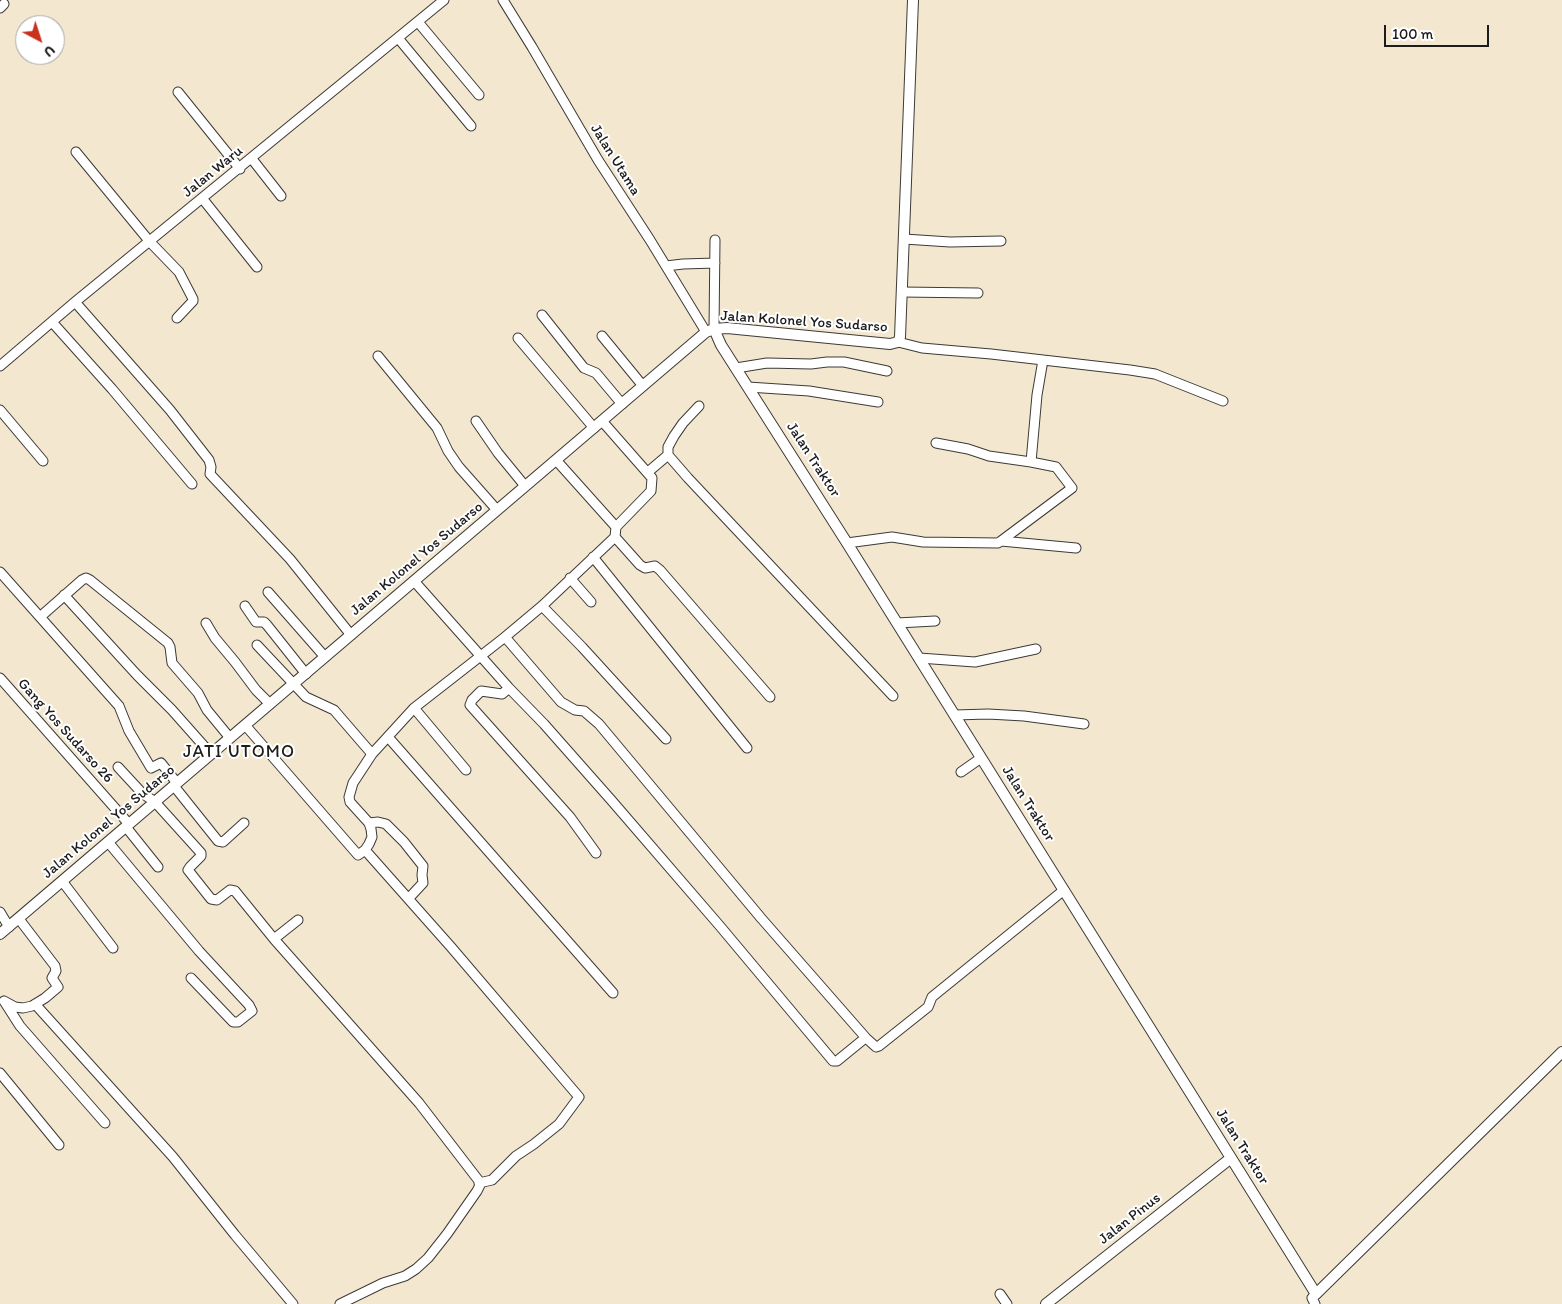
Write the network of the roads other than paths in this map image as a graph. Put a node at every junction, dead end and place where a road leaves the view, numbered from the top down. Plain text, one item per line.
1 (444, 0) edge
2 (503, 0) edge
3 (913, 0) edge
4 (418, 22) junction
5 (398, 38) junction
6 (178, 92) dead end
7 (479, 95) dead end
8 (471, 126) dead end
9 (76, 152) dead end
10 (252, 159) junction
11 (240, 168) junction
12 (281, 196) dead end
13 (202, 198) junction
14 (904, 238) junction
15 (715, 240) dead end
16 (1001, 241) dead end
17 (150, 242) junction
18 (715, 263) junction
19 (666, 266) junction
20 (256, 267) dead end
21 (902, 292) junction
22 (978, 293) dead end
23 (76, 302) junction
24 (542, 315) dead end
25 (177, 318) dead end
26 (52, 322) junction
27 (710, 331) junction
28 (602, 336) dead end
29 (518, 338) dead end
30 (898, 342) junction
31 (378, 356) dead end
32 (1044, 360) junction
33 (0, 366) edge
34 (736, 368) junction
35 (887, 371) dead end
36 (643, 386) junction
37 (748, 387) junction
38 (1223, 400) dead end
39 (878, 402) dead end
40 (622, 404) junction
41 (699, 406) dead end
42 (0, 410) edge
43 (476, 421) dead end
44 (598, 424) junction
45 (936, 443) dead end
46 (668, 455) junction
47 (556, 460) junction
48 (43, 461) dead end
49 (1031, 462) junction
50 (648, 472) junction
51 (192, 484) dead end
52 (525, 486) junction
53 (497, 510) junction
54 (616, 527) junction
55 (615, 537) junction
56 (1001, 541) junction
57 (847, 543) junction
58 (1076, 548) dead end
59 (593, 556) junction
60 (0, 572) edge
61 (570, 578) junction
62 (414, 581) junction
63 (268, 592) dead end
64 (64, 595) junction
65 (591, 602) dead end
66 (245, 606) dead end
67 (542, 606) junction
68 (40, 617) junction
69 (935, 621) dead end
70 (206, 623) dead end
71 (898, 623) junction
72 (351, 635) junction
73 (506, 637) junction
74 (257, 645) dead end
75 (1036, 650) dead end
76 (482, 656) junction
77 (325, 657) junction
78 (920, 658) junction
79 (306, 674) junction
80 (0, 678) edge
81 (294, 684) junction
82 (509, 688) junction
83 (893, 696) dead end
84 (770, 697) dead end
85 (270, 704) junction
86 (414, 708) junction
87 (955, 715) junction
88 (1084, 724) dead end
89 (245, 725) junction
90 (230, 738) junction
91 (388, 738) junction
92 (666, 739) dead end
93 (747, 748) dead end
94 (211, 754) junction
95 (372, 754) junction
96 (981, 758) junction
97 (118, 767) dead end
98 (466, 770) dead end
99 (961, 772) dead end
100 (176, 785) junction
101 (156, 802) junction
102 (244, 823) dead end
103 (369, 823) junction
104 (127, 826) junction
105 (108, 842) junction
106 (365, 850) junction
107 (596, 853) dead end
108 (158, 867) dead end
109 (62, 881) junction
110 (1064, 890) junction
111 (409, 898) junction
112 (0, 912) edge
113 (18, 919) junction
114 (298, 920) dead end
115 (9, 927) junction
116 (0, 934) edge
117 (274, 939) junction
118 (113, 948) dead end
119 (190, 978) dead end
120 (613, 993) dead end
121 (2, 1000) edge
122 (35, 1004) junction
123 (866, 1038) junction
124 (1562, 1052) edge
125 (0, 1073) edge
126 (104, 1123) dead end
127 (59, 1145) dead end
128 (1231, 1158) junction
129 (479, 1183) junction
130 (1000, 1294) dead end
131 (1316, 1299) edge
132 (293, 1304) edge
133 (340, 1304) edge
134 (1007, 1304) edge
135 (1046, 1304) edge

1 - 4 street, Jalan Waru
2 - 19 street, Jalan Utama
3 - 14 street
4 - 5 street, Jalan Waru
4 - 7 street
5 - 8 street
5 - 10 street, Jalan Waru
6 - 11 street
9 - 17 street
10 - 11 street, Jalan Waru
10 - 12 street
11 - 13 street, Jalan Waru
13 - 17 street, Jalan Waru
13 - 20 street
14 - 16 street
14 - 21 street
15 - 18 street
17 - 23 street, Jalan Waru
17 - 25 street
18 - 19 street
18 - 27 street
19 - 27 street, Jalan Utama
21 - 22 street
21 - 30 street
23 - 26 street, Jalan Waru
23 - 72 street
24 - 40 street
26 - 33 street, Jalan Waru
26 - 51 street
27 - 30 street, Jalan Kolonel Yos Sudarso
27 - 34 street, Jalan Traktor
27 - 36 street, Jalan Kolonel Yos Sudarso
28 - 36 street
29 - 44 street
30 - 32 street
31 - 53 street
32 - 38 street
32 - 49 street
34 - 35 street
34 - 37 street, Jalan Traktor
36 - 40 street, Jalan Kolonel Yos Sudarso
37 - 39 street
37 - 57 street, Jalan Traktor
40 - 44 street, Jalan Kolonel Yos Sudarso
41 - 46 street
42 - 48 street
43 - 52 street
44 - 47 street, Jalan Kolonel Yos Sudarso
44 - 50 street
45 - 49 street
46 - 50 street
46 - 83 street
47 - 52 street, Jalan Kolonel Yos Sudarso
47 - 54 street
49 - 56 street
50 - 54 street
52 - 53 street, Jalan Kolonel Yos Sudarso
53 - 62 street, Jalan Kolonel Yos Sudarso
54 - 55 street
55 - 59 street
55 - 84 street
56 - 57 street
56 - 58 street
57 - 71 street, Jalan Traktor
59 - 61 street
59 - 93 street
60 - 68 street
61 - 65 street
61 - 67 street
62 - 72 street, Jalan Kolonel Yos Sudarso
62 - 76 street
63 - 77 street
64 - 68 street
64 - 90 street
64 - 94 street
66 - 79 street
67 - 73 street
67 - 92 street
68 - 100 street
69 - 71 street
70 - 85 street
71 - 78 street, Jalan Traktor
72 - 77 street, Jalan Kolonel Yos Sudarso
73 - 76 street
73 - 123 street
74 - 81 street
75 - 78 street
76 - 82 street
76 - 86 street
77 - 79 street, Jalan Kolonel Yos Sudarso
78 - 87 street, Jalan Traktor
79 - 81 street, Jalan Kolonel Yos Sudarso
80 - 104 street, Gang Yos Sudarso 26
81 - 85 street, Jalan Kolonel Yos Sudarso
81 - 95 street
82 - 107 street
82 - 123 street
85 - 89 street, Jalan Kolonel Yos Sudarso
86 - 91 street
86 - 98 street
87 - 88 street
87 - 96 street, Jalan Traktor
89 - 90 street, Jalan Kolonel Yos Sudarso
89 - 106 street
90 - 94 street, Jalan Kolonel Yos Sudarso
91 - 95 street
91 - 120 street
94 - 100 street, Jalan Kolonel Yos Sudarso
95 - 103 street
96 - 99 street
96 - 110 street, Jalan Traktor
97 - 101 street
100 - 101 street, Jalan Kolonel Yos Sudarso
100 - 102 street
101 - 104 street, Jalan Kolonel Yos Sudarso
101 - 117 street
103 - 106 street
103 - 111 street
104 - 105 street, Jalan Kolonel Yos Sudarso
104 - 108 street, Gang Yos Sudarso 26
105 - 109 street, Jalan Kolonel Yos Sudarso
105 - 119 street
106 - 111 street
109 - 113 street, Jalan Kolonel Yos Sudarso
109 - 118 street
110 - 123 street
110 - 128 street, Jalan Traktor
111 - 129 street
112 - 115 street
113 - 115 street, Jalan Kolonel Yos Sudarso
113 - 122 street
114 - 117 street
115 - 116 street, Jalan Kolonel Yos Sudarso
117 - 129 street
121 - 122 street
121 - 126 street
122 - 132 street
124 - 131 street
125 - 127 street
128 - 131 street, Jalan Traktor
128 - 135 street, Jalan Pinus
129 - 133 street
130 - 134 street

